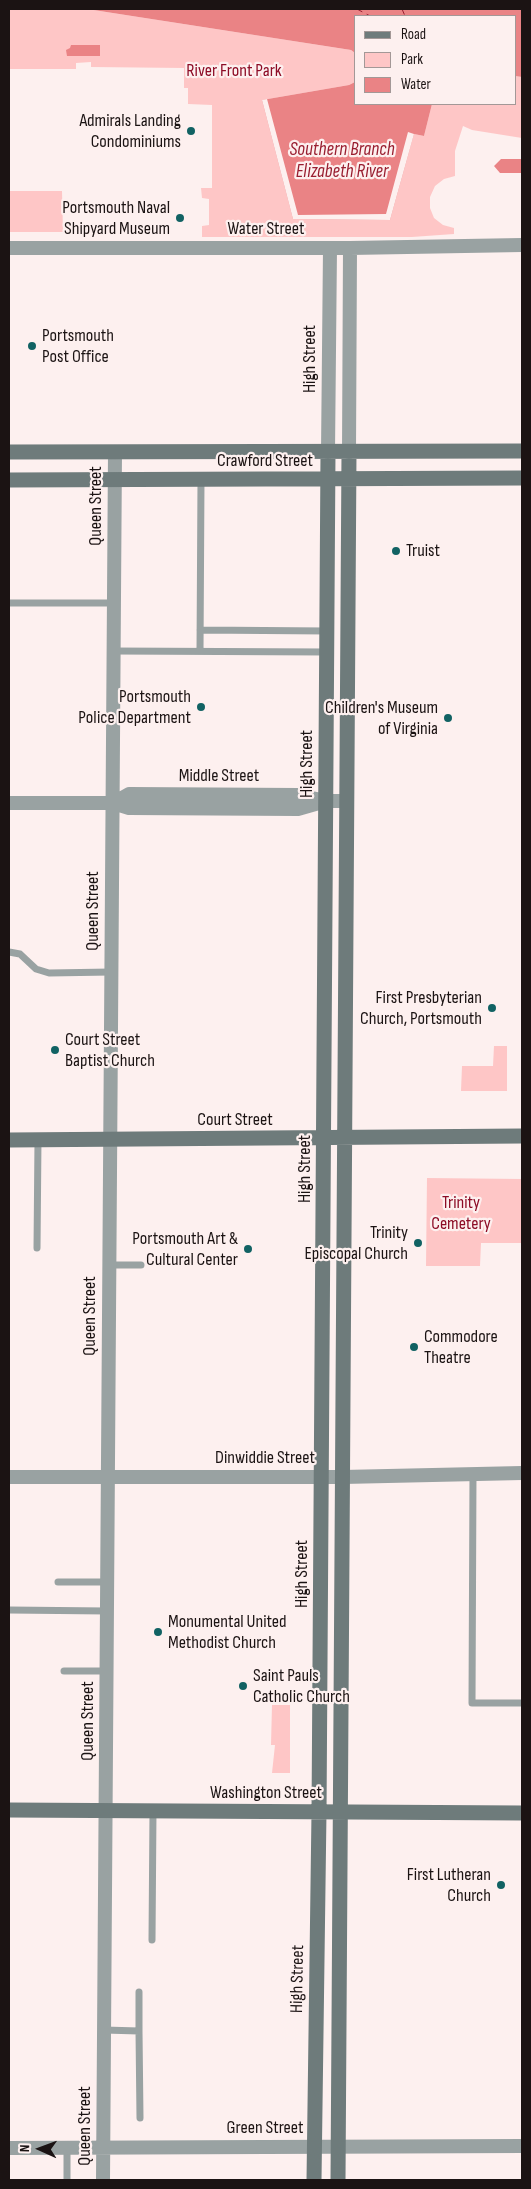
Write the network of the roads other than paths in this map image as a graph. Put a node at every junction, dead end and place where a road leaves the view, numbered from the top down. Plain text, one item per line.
1 (522, 245) edge
2 (9, 248) edge
3 (330, 248) junction
4 (350, 248) junction
5 (522, 451) edge
6 (9, 452) edge
7 (115, 452) junction
8 (328, 452) junction
9 (349, 452) junction
10 (522, 478) edge
11 (9, 480) edge
12 (114, 480) junction
13 (201, 480) junction
14 (328, 480) junction
15 (349, 480) junction
16 (9, 602) edge
17 (114, 603) junction
18 (200, 630) junction
19 (327, 631) junction
20 (113, 651) junction
21 (200, 652) junction
22 (327, 652) junction
23 (326, 801) junction
24 (347, 801) junction
25 (9, 802) edge
26 (112, 803) junction
27 (9, 952) edge
28 (111, 972) junction
29 (522, 1136) edge
30 (324, 1138) junction
31 (345, 1138) junction
32 (9, 1140) edge
33 (38, 1140) junction
34 (110, 1140) junction
35 (37, 1248) dead end
36 (110, 1265) junction
37 (141, 1265) dead end
38 (522, 1473) edge
39 (473, 1474) junction
40 (108, 1477) junction
41 (322, 1477) junction
42 (343, 1477) junction
43 (9, 1478) edge
44 (58, 1582) dead end
45 (107, 1582) junction
46 (9, 1610) edge
47 (107, 1611) junction
48 (64, 1671) dead end
49 (107, 1671) junction
50 (522, 1703) edge
51 (9, 1810) edge
52 (106, 1811) junction
53 (153, 1811) junction
54 (320, 1812) junction
55 (340, 1812) junction
56 (522, 1813) edge
57 (152, 1940) dead end
58 (140, 1992) dead end
59 (104, 2030) junction
60 (139, 2031) junction
61 (140, 2118) dead end
62 (522, 2146) edge
63 (104, 2147) junction
64 (314, 2147) junction
65 (338, 2147) junction
66 (9, 2148) edge
67 (67, 2148) junction
68 (67, 2180) edge
69 (104, 2180) edge
70 (314, 2180) edge
71 (338, 2180) edge

1 - 4 street, Water Street
2 - 3 street, Water Street
3 - 4 street, Water Street
3 - 8 street, High Street
4 - 9 street
5 - 9 main road, Crawford Street
6 - 7 main road, Crawford Street
7 - 8 main road, Crawford Street
7 - 12 street, Queen Street
8 - 9 main road, Crawford Street
8 - 14 main road, High Street
9 - 15 main road
10 - 15 main road, Crawford Street
11 - 12 main road, Crawford Street
12 - 13 main road, Crawford Street
12 - 17 street, Queen Street
13 - 14 main road, Crawford Street
13 - 18 lane
14 - 15 main road, Crawford Street
14 - 19 main road, High Street
15 - 24 main road
16 - 17 lane
17 - 20 street, Queen Street
18 - 19 lane
18 - 21 lane
19 - 22 main road, High Street
20 - 21 lane
20 - 26 street, Queen Street
21 - 22 lane
22 - 23 main road, High Street
23 - 24 street, Middle Street
23 - 26 street, Middle Street
23 - 30 main road, High Street
24 - 31 main road
25 - 26 street, Middle Street
26 - 28 street, Queen Street
27 - 28 lane
28 - 34 street, Queen Street
29 - 31 main road, Court Street
30 - 31 main road, Court Street
30 - 34 main road, Court Street
30 - 41 main road, High Street
31 - 42 main road
32 - 33 main road, Court Street
33 - 34 main road, Court Street
33 - 35 lane
34 - 36 street, Queen Street
36 - 37 lane
36 - 40 street, Queen Street
38 - 39 street, Dinwiddie Street
39 - 42 street, Dinwiddie Street
39 - 50 lane
40 - 41 street, Dinwiddie Street
40 - 43 street, Dinwiddie Street
40 - 45 street, Queen Street
41 - 42 street, Dinwiddie Street
41 - 54 main road, High Street
42 - 55 main road
44 - 45 lane
45 - 47 street, Queen Street
46 - 47 lane
47 - 49 street, Queen Street
48 - 49 lane
49 - 52 street, Queen Street
51 - 52 main road, Washington Street
52 - 53 main road, Washington Street
52 - 59 street, Queen Street
53 - 54 main road, Washington Street
53 - 57 lane
54 - 55 main road, Washington Street
54 - 64 main road, High Street
55 - 56 main road, Washington Street
55 - 65 main road
58 - 60 lane
59 - 60 lane
59 - 63 street, Queen Street
60 - 61 lane
62 - 65 street, Green Street
63 - 64 street, Green Street
63 - 67 street, Green Street
63 - 69 street, Queen Street
64 - 65 street, Green Street
64 - 70 main road, High Street
65 - 71 main road
66 - 67 street, Green Street
67 - 68 lane

